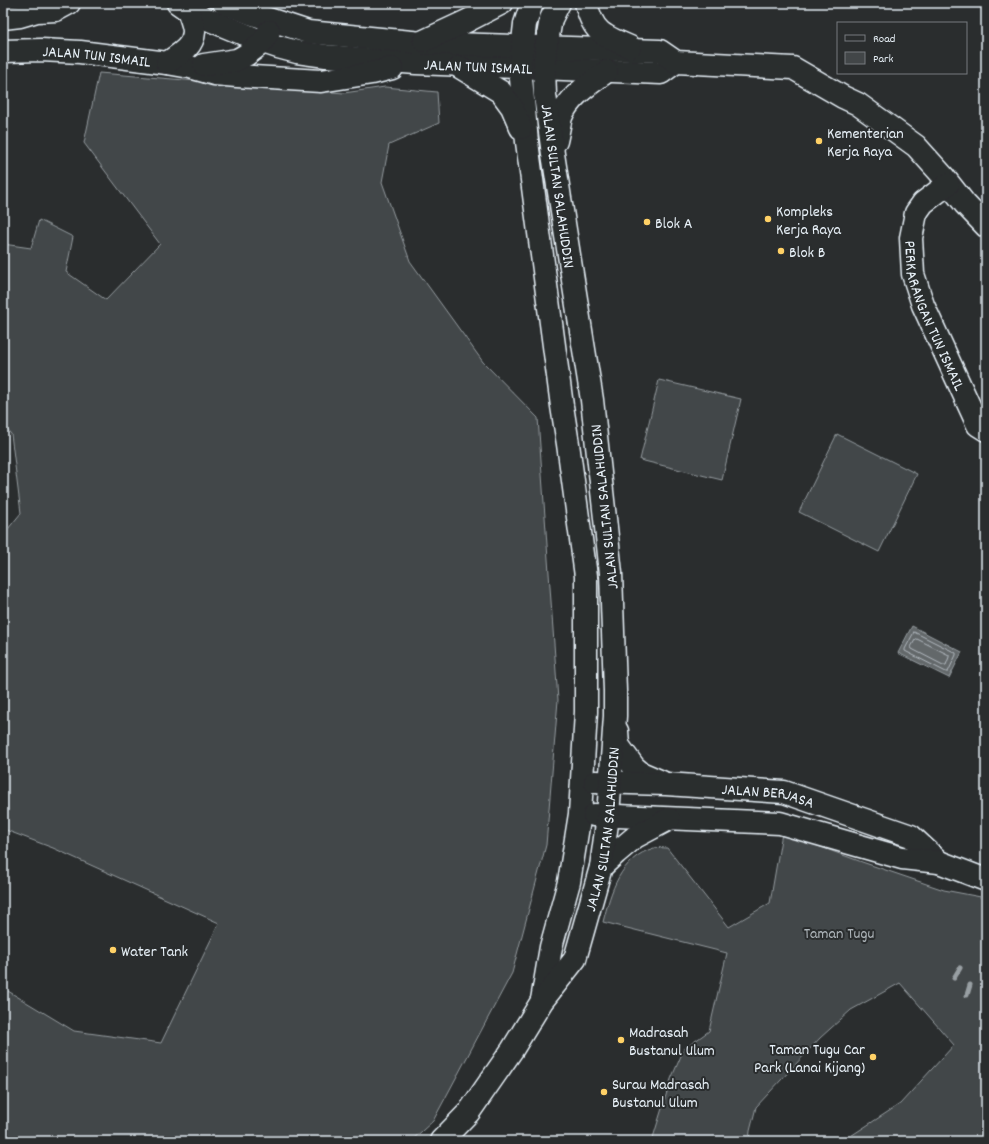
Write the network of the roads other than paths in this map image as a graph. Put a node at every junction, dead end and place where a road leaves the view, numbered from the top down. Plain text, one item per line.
1 (68, 3) edge
2 (224, 3) edge
3 (502, 3) edge
4 (532, 3) edge
5 (559, 3) edge
6 (586, 3) edge
7 (183, 6) edge
8 (40, 7) edge
9 (3, 18) edge
10 (279, 22) junction
11 (422, 43) junction
12 (270, 44) junction
13 (522, 46) junction
14 (546, 47) junction
15 (639, 50) junction
16 (3, 51) edge
17 (676, 62) junction
18 (167, 63) junction
19 (416, 63) junction
20 (457, 65) junction
21 (190, 67) junction
22 (520, 68) junction
23 (544, 68) junction
24 (607, 71) junction
25 (250, 77) junction
26 (527, 142) junction
27 (553, 154) junction
28 (948, 184) junction
29 (986, 226) edge
30 (986, 430) edge
31 (615, 716) junction
32 (582, 782) junction
33 (610, 783) junction
34 (666, 784) junction
35 (580, 814) junction
36 (608, 816) junction
37 (669, 819) junction
38 (939, 862) junction
39 (601, 867) junction
40 (986, 880) edge
41 (542, 1000) junction
42 (441, 1141) edge

1 - 8 street
2 - 10 street, JALAN TUN ISMAIL
3 - 11 street
4 - 13 street, JALAN SULTAN SALAHUDDIN
5 - 14 street, JALAN SULTAN SALAHUDDIN
6 - 15 street
7 - 12 street, JALAN TUN ISMAIL
7 - 18 street
8 - 9 street
10 - 11 street, JALAN TUN ISMAIL
10 - 12 street, JALAN TUN ISMAIL
11 - 13 street, JALAN TUN ISMAIL
12 - 19 street, JALAN TUN ISMAIL
12 - 21 street, JALAN TUN ISMAIL
12 - 25 street, JALAN TUN ISMAIL
13 - 14 street, JALAN TUN ISMAIL
13 - 22 street, JALAN SULTAN SALAHUDDIN
14 - 15 street, JALAN TUN ISMAIL
14 - 23 street, JALAN SULTAN SALAHUDDIN
15 - 17 street, JALAN TUN ISMAIL
16 - 18 street, JALAN TUN ISMAIL
17 - 24 street, JALAN TUN ISMAIL
17 - 28 street
18 - 21 street, JALAN TUN ISMAIL
19 - 20 street, JALAN TUN ISMAIL
19 - 25 street
20 - 22 street, JALAN TUN ISMAIL
20 - 26 street
21 - 25 street, JALAN TUN ISMAIL
22 - 23 street, JALAN TUN ISMAIL
22 - 26 street, JALAN SULTAN SALAHUDDIN
23 - 24 street, JALAN TUN ISMAIL
23 - 27 street, JALAN SULTAN SALAHUDDIN
24 - 27 street
26 - 32 street, JALAN SULTAN SALAHUDDIN
27 - 31 street, JALAN SULTAN SALAHUDDIN
28 - 29 street
28 - 30 street, PERKARANGAN TUN ISMAIL
31 - 33 street, JALAN SULTAN SALAHUDDIN
31 - 34 street
32 - 33 street, JALAN BERJASA
32 - 35 street, JALAN SULTAN SALAHUDDIN
33 - 34 street, JALAN BERJASA
33 - 36 street, JALAN SULTAN SALAHUDDIN
34 - 38 street, JALAN BERJASA
35 - 36 street, JALAN BERJASA
35 - 41 street, JALAN SULTAN SALAHUDDIN
36 - 37 street, JALAN BERJASA
36 - 39 street, JALAN SULTAN SALAHUDDIN
37 - 38 street, JALAN BERJASA
37 - 39 street
38 - 40 street, JALAN BERJASA
39 - 41 street, JALAN SULTAN SALAHUDDIN
41 - 42 street, JALAN SULTAN SALAHUDDIN

